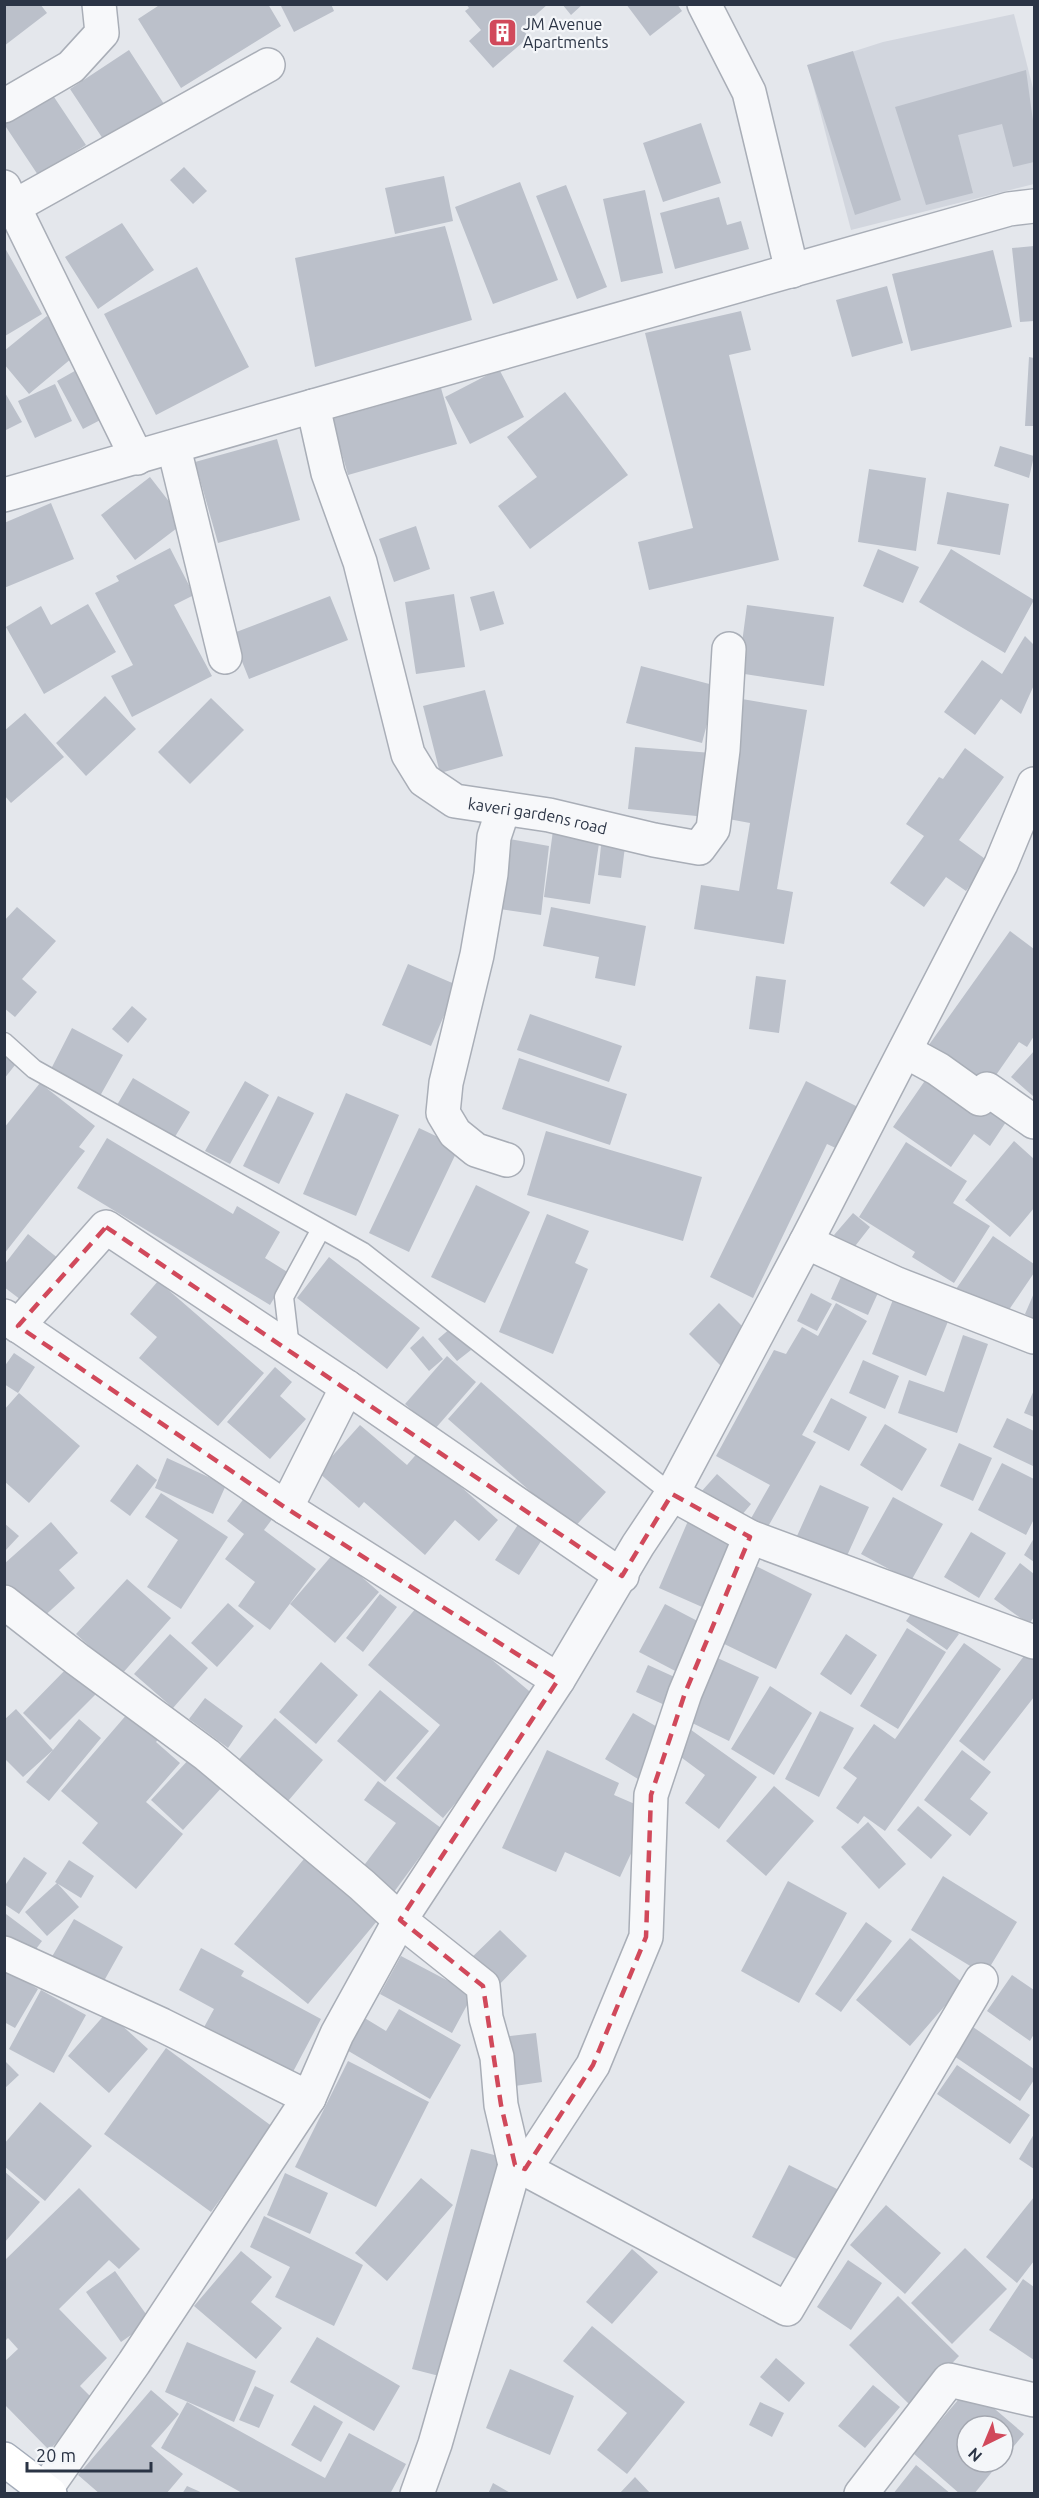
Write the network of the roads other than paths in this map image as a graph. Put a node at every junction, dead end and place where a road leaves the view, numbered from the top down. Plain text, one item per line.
1 (99, 4) edge
2 (704, 4) edge
3 (268, 65) dead end
4 (4, 106) edge
5 (10, 196) edge
6 (1035, 206) edge
7 (792, 271) junction
8 (313, 406) junction
9 (174, 447) junction
10 (137, 458) junction
11 (4, 495) edge
12 (729, 649) dead end
13 (225, 657) dead end
14 (1035, 784) edge
15 (503, 810) junction
16 (4, 1042) edge
17 (905, 1051) junction
18 (1035, 1122) edge
19 (507, 1160) dead end
20 (321, 1229) junction
21 (806, 1242) junction
22 (11, 1321) edge
23 (1035, 1337) edge
24 (290, 1348) junction
25 (347, 1387) junction
26 (672, 1494) junction
27 (286, 1508) junction
28 (750, 1537) junction
29 (622, 1576) junction
30 (4, 1602) edge
31 (1035, 1642) edge
32 (558, 1680) junction
33 (400, 1920) junction
34 (4, 1953) edge
35 (981, 1980) dead end
36 (309, 2098) junction
37 (520, 2167) junction
38 (1035, 2400) edge
39 (4, 2459) edge
40 (47, 2492) edge
41 (417, 2493) edge
42 (861, 2493) edge

1 - 4 street
2 - 7 street
3 - 5 street
5 - 10 street
6 - 7 street
7 - 8 street
8 - 9 street
8 - 15 street, kaveri gardens road
9 - 10 street
9 - 13 street
10 - 11 street
12 - 15 street, kaveri gardens road
14 - 17 street
15 - 19 street
16 - 20 lane
17 - 18 street
17 - 21 street
20 - 24 lane
20 - 26 lane
21 - 23 street
21 - 26 street
22 - 24 street
22 - 27 street
24 - 25 street
25 - 27 street
25 - 29 street
26 - 28 street
26 - 29 street
27 - 32 street
28 - 31 street
28 - 37 street
29 - 32 street
30 - 33 street
32 - 33 street
33 - 36 street
33 - 37 street
34 - 36 street
35 - 37 street
36 - 40 street
37 - 41 street
38 - 42 street
39 - 40 main road

